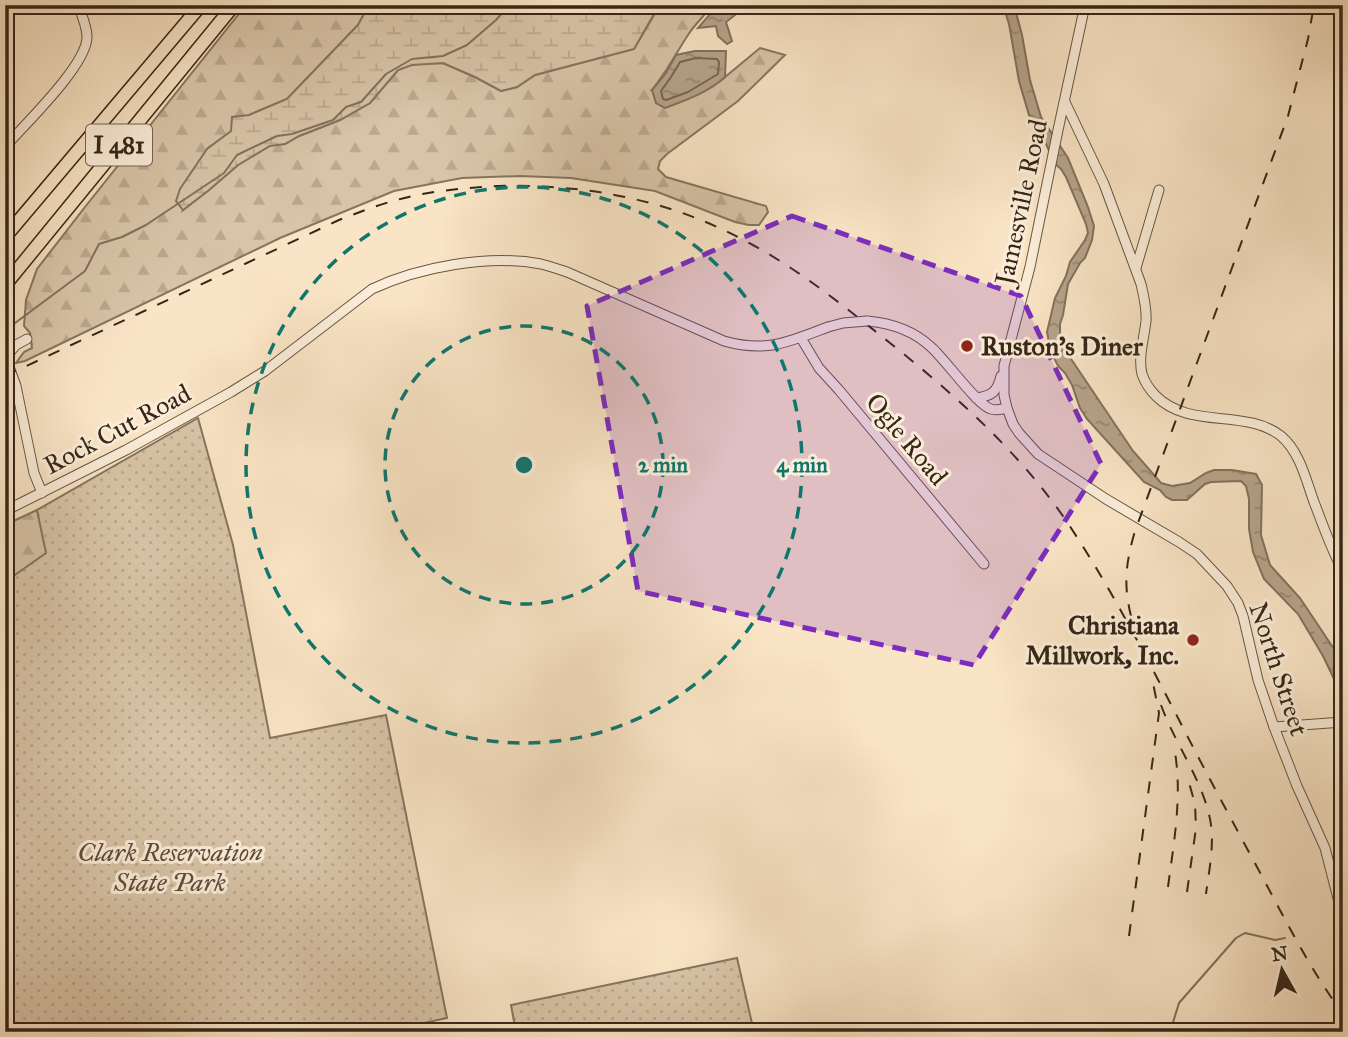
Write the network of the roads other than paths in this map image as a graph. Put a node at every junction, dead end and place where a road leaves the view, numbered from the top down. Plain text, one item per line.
1 (78, 5) edge
2 (201, 5) edge
3 (234, 5) edge
4 (1085, 5) edge
5 (1065, 102) junction
6 (5, 147) edge
7 (5, 176) edge
8 (1159, 190) dead end
9 (5, 193) edge
10 (5, 237) edge
11 (1136, 270) junction
12 (5, 285) edge
13 (801, 338) junction
14 (27, 339) dead end
15 (1004, 366) junction
16 (976, 398) junction
17 (1007, 408) junction
18 (41, 493) junction
19 (5, 511) edge
20 (984, 564) dead end
21 (1343, 571) edge
22 (1343, 722) edge
23 (1274, 727) junction
24 (1343, 918) edge

1 - 6 street
2 - 10 highway, I 481
3 - 12 highway, I 481
4 - 5 street, Jamesville Road
5 - 11 street
5 - 15 street, Jamesville Road
7 - 9 street
8 - 11 street
11 - 21 street
13 - 16 street, Rock Cut Road, bridge
13 - 18 street, Rock Cut Road
13 - 20 street, Ogle Road
14 - 18 street
15 - 16 street
15 - 17 street, Jamesville Road
16 - 17 street
17 - 23 street, North Street
18 - 19 street, Rock Cut Road
22 - 23 street
23 - 24 street, North Street

